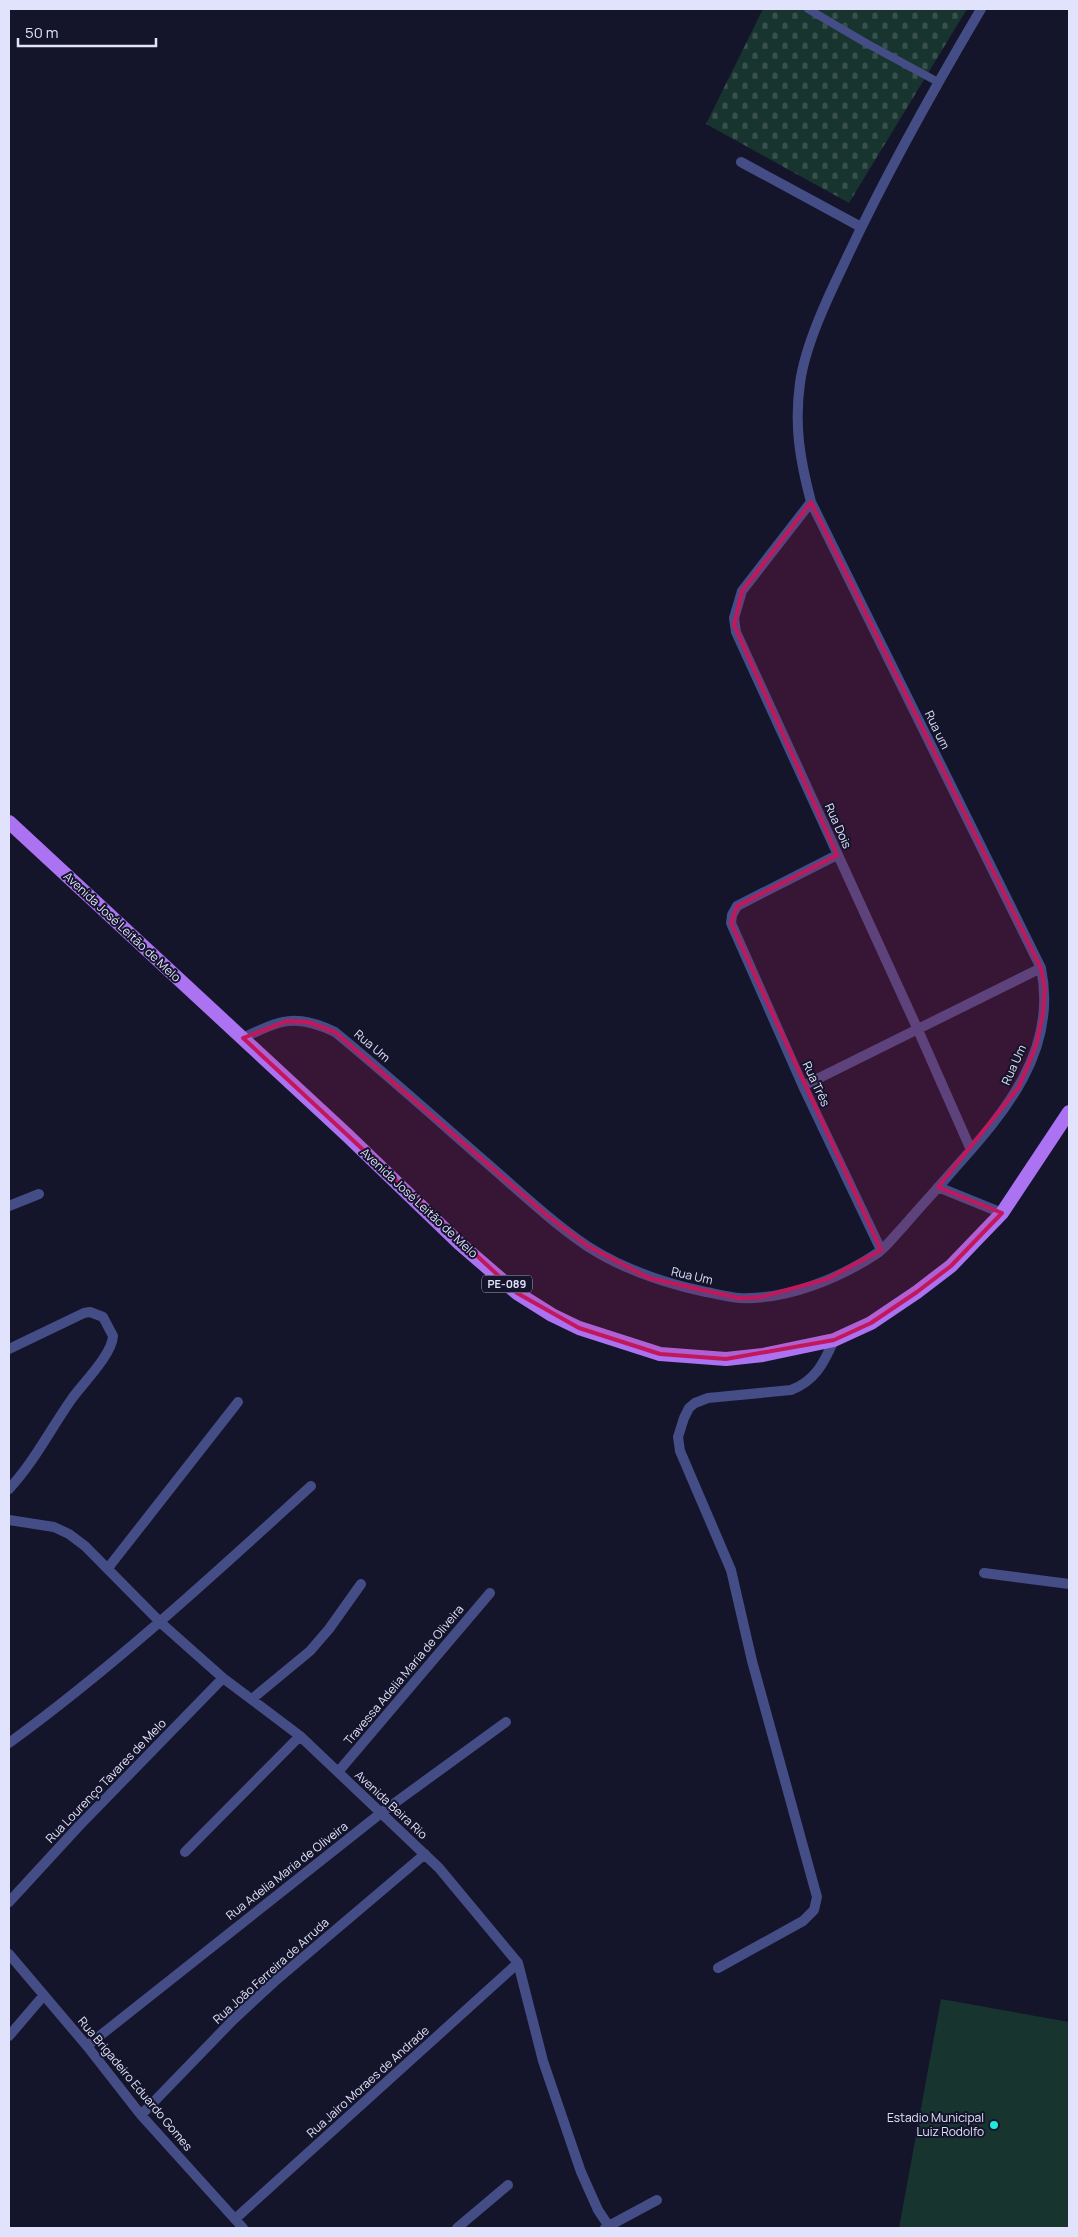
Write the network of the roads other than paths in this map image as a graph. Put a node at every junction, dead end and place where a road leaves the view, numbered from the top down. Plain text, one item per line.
1 (808, 9) edge
2 (981, 9) edge
3 (938, 82) junction
4 (741, 162) dead end
5 (861, 227) junction
6 (810, 502) junction
7 (9, 822) edge
8 (837, 855) junction
9 (1041, 968) junction
10 (918, 1030) junction
11 (243, 1038) junction
12 (803, 1086) junction
13 (1069, 1112) edge
14 (971, 1150) junction
15 (938, 1187) junction
16 (39, 1194) dead end
17 (9, 1206) edge
18 (1002, 1213) junction
19 (881, 1250) junction
20 (834, 1340) junction
21 (9, 1349) edge
22 (238, 1402) dead end
23 (311, 1486) dead end
24 (9, 1489) edge
25 (9, 1520) edge
26 (108, 1568) junction
27 (984, 1573) dead end
28 (360, 1584) dead end
29 (1069, 1584) edge
30 (490, 1594) dead end
31 (161, 1623) junction
32 (223, 1678) junction
33 (252, 1699) junction
34 (506, 1722) dead end
35 (300, 1736) junction
36 (9, 1743) edge
37 (338, 1772) junction
38 (381, 1813) junction
39 (185, 1852) dead end
40 (425, 1854) junction
41 (9, 1902) edge
42 (9, 1954) edge
43 (518, 1963) junction
44 (718, 1968) dead end
45 (44, 1995) junction
46 (9, 2036) edge
47 (87, 2046) junction
48 (141, 2115) junction
49 (508, 2185) dead end
50 (657, 2200) dead end
51 (235, 2219) junction
52 (243, 2228) edge
53 (457, 2228) edge
54 (608, 2228) edge

1 - 3 lane
2 - 3 street, Rua um
3 - 5 street, Rua um
4 - 5 street
5 - 6 street, Rua um
6 - 8 street, Rua Dois
6 - 9 street, Rua um
7 - 11 main road, Avenida José Leitão de Melo / PE-089
8 - 10 street, Rua Dois
8 - 12 street, Rua Três
9 - 10 street
9 - 14 street, Rua Um
10 - 12 street
10 - 14 street, Rua Dois
11 - 19 street, Rua Um
11 - 20 main road, Avenida José Leitão de Melo / PE-089
12 - 19 street, Rua Três
13 - 18 main road, Avenida José Leitão de Melo / PE-089
14 - 15 street, Rua Um
15 - 18 street
15 - 19 street, Rua Um
16 - 17 street
18 - 20 main road, Avenida José Leitão de Melo / PE-089
20 - 44 street
21 - 24 street
22 - 26 street
23 - 31 street
25 - 26 street, Avenida Beira Rio
26 - 31 street, Avenida Beira Rio
27 - 29 street
28 - 33 street
30 - 37 street, Travessa Adelia Maria de Oliveira
31 - 32 street, Avenida Beira Rio
31 - 36 street
32 - 33 street, Avenida Beira Rio
32 - 41 street, Rua Lourenço Tavares de Melo
33 - 35 street, Avenida Beira Rio
34 - 38 street, Rua Adelia Maria de Oliveira
35 - 37 street, Avenida Beira Rio
35 - 39 street
37 - 38 street, Avenida Beira Rio
38 - 40 street, Avenida Beira Rio
38 - 47 street, Rua Adelia Maria de Oliveira
40 - 43 street, Avenida Beira Rio
40 - 48 street, Rua João Ferreira de Arruda
42 - 45 street, Rua Brigadeiro Eduardo Gomes
43 - 51 street, Rua Jairo Moraes de Andrade
43 - 54 street, Avenida Beira Rio
45 - 46 street
45 - 47 street, Rua Brigadeiro Eduardo Gomes
47 - 48 street, Rua Brigadeiro Eduardo Gomes
48 - 51 street, Rua Brigadeiro Eduardo Gomes
49 - 53 street
50 - 54 street
51 - 52 street, Rua Brigadeiro Eduardo Gomes

